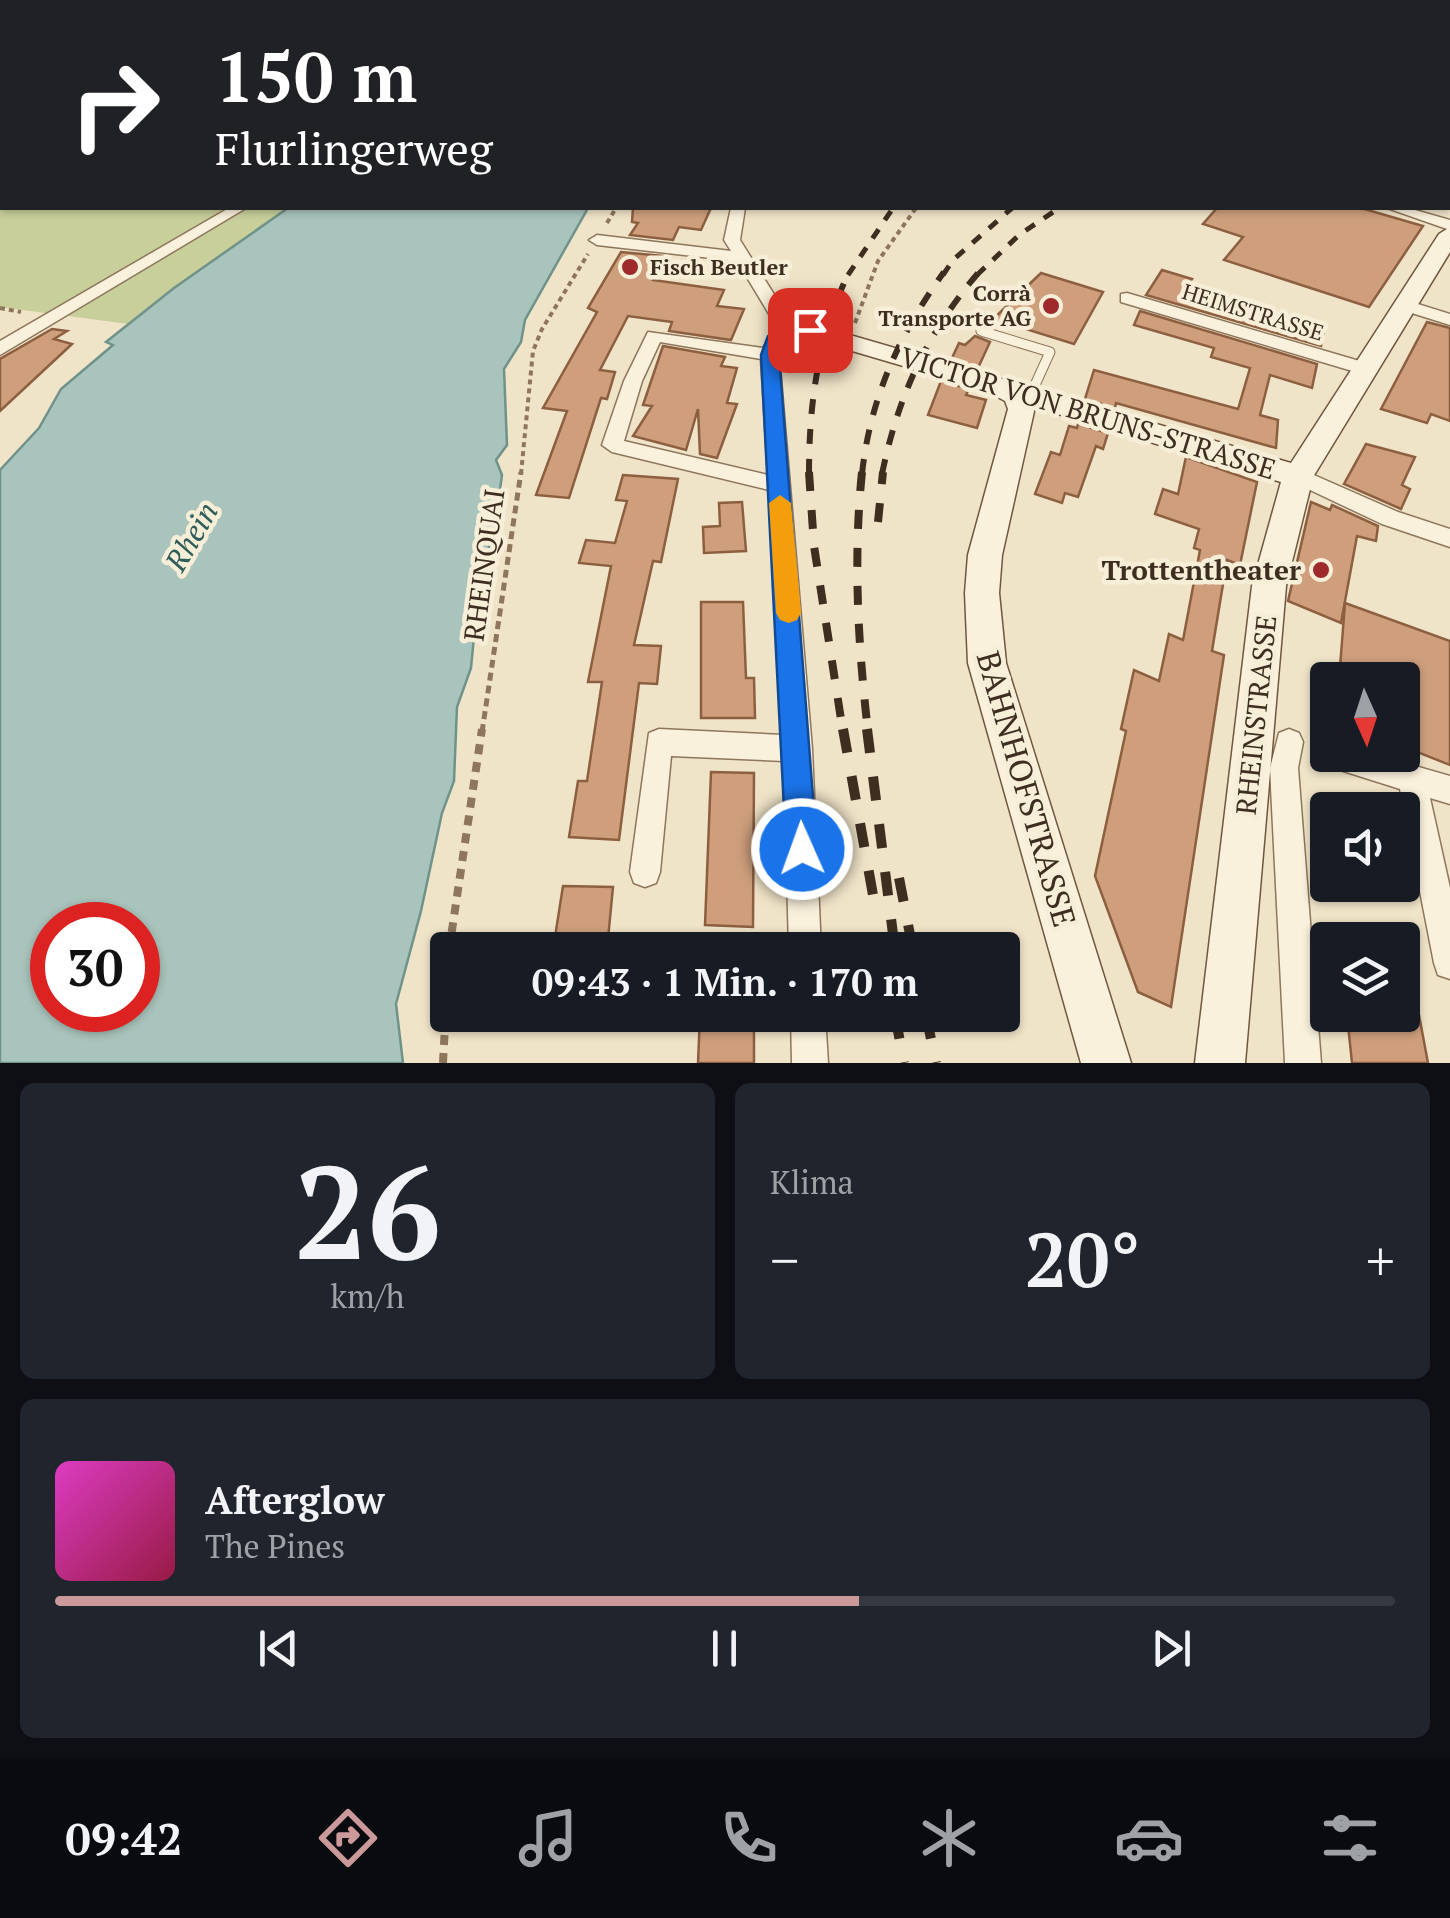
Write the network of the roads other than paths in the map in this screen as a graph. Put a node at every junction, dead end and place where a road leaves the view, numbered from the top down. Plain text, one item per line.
1 (49, 0) edge
2 (70, 0) edge
3 (237, 210) edge
4 (737, 210) edge
5 (1401, 210) edge
6 (1450, 225) edge
7 (1450, 234) edge
8 (597, 240) road end
9 (740, 257) junction
10 (1127, 298) dead end
11 (1405, 305) junction
12 (1450, 320) edge
13 (786, 328) junction
14 (981, 331) dead end
15 (0, 349) edge
16 (770, 355) junction
17 (1366, 369) junction
18 (1023, 396) junction
19 (1298, 476) junction
20 (779, 486) junction
21 (1450, 538) edge
22 (1272, 737) junction
23 (1310, 748) edge
24 (798, 749) junction
25 (1386, 772) edge
26 (1412, 780) junction
27 (1450, 790) edge
28 (645, 872) dead end
29 (804, 932) edge
30 (1450, 964) edge
31 (809, 1032) edge
32 (810, 1063) edge
33 (1106, 1063) edge
34 (1220, 1063) edge
35 (1303, 1063) edge

1 - 2 highway, bridge
3 - 15 street
4 - 9 street
5 - 6 street
7 - 11 street, RHEINSTRASSE
8 - 9 street
9 - 13 street
10 - 17 street, HEIMSTRASSE
11 - 12 street
11 - 17 street, RHEINSTRASSE
13 - 16 street
13 - 18 street, VICTOR VON BRUNS-STRASSE
14 - 18 lane
16 - 20 street
16 - 20 street
17 - 19 street, RHEINSTRASSE
18 - 19 street, VICTOR VON BRUNS-STRASSE
18 - 33 street, BAHNHOFSTRASSE
19 - 21 street
19 - 22 street, RHEINSTRASSE
20 - 24 street
22 - 23 street
22 - 34 street, RHEINSTRASSE
22 - 35 street
24 - 28 street
24 - 29 street
25 - 26 street
26 - 27 street
26 - 30 street
31 - 32 street

